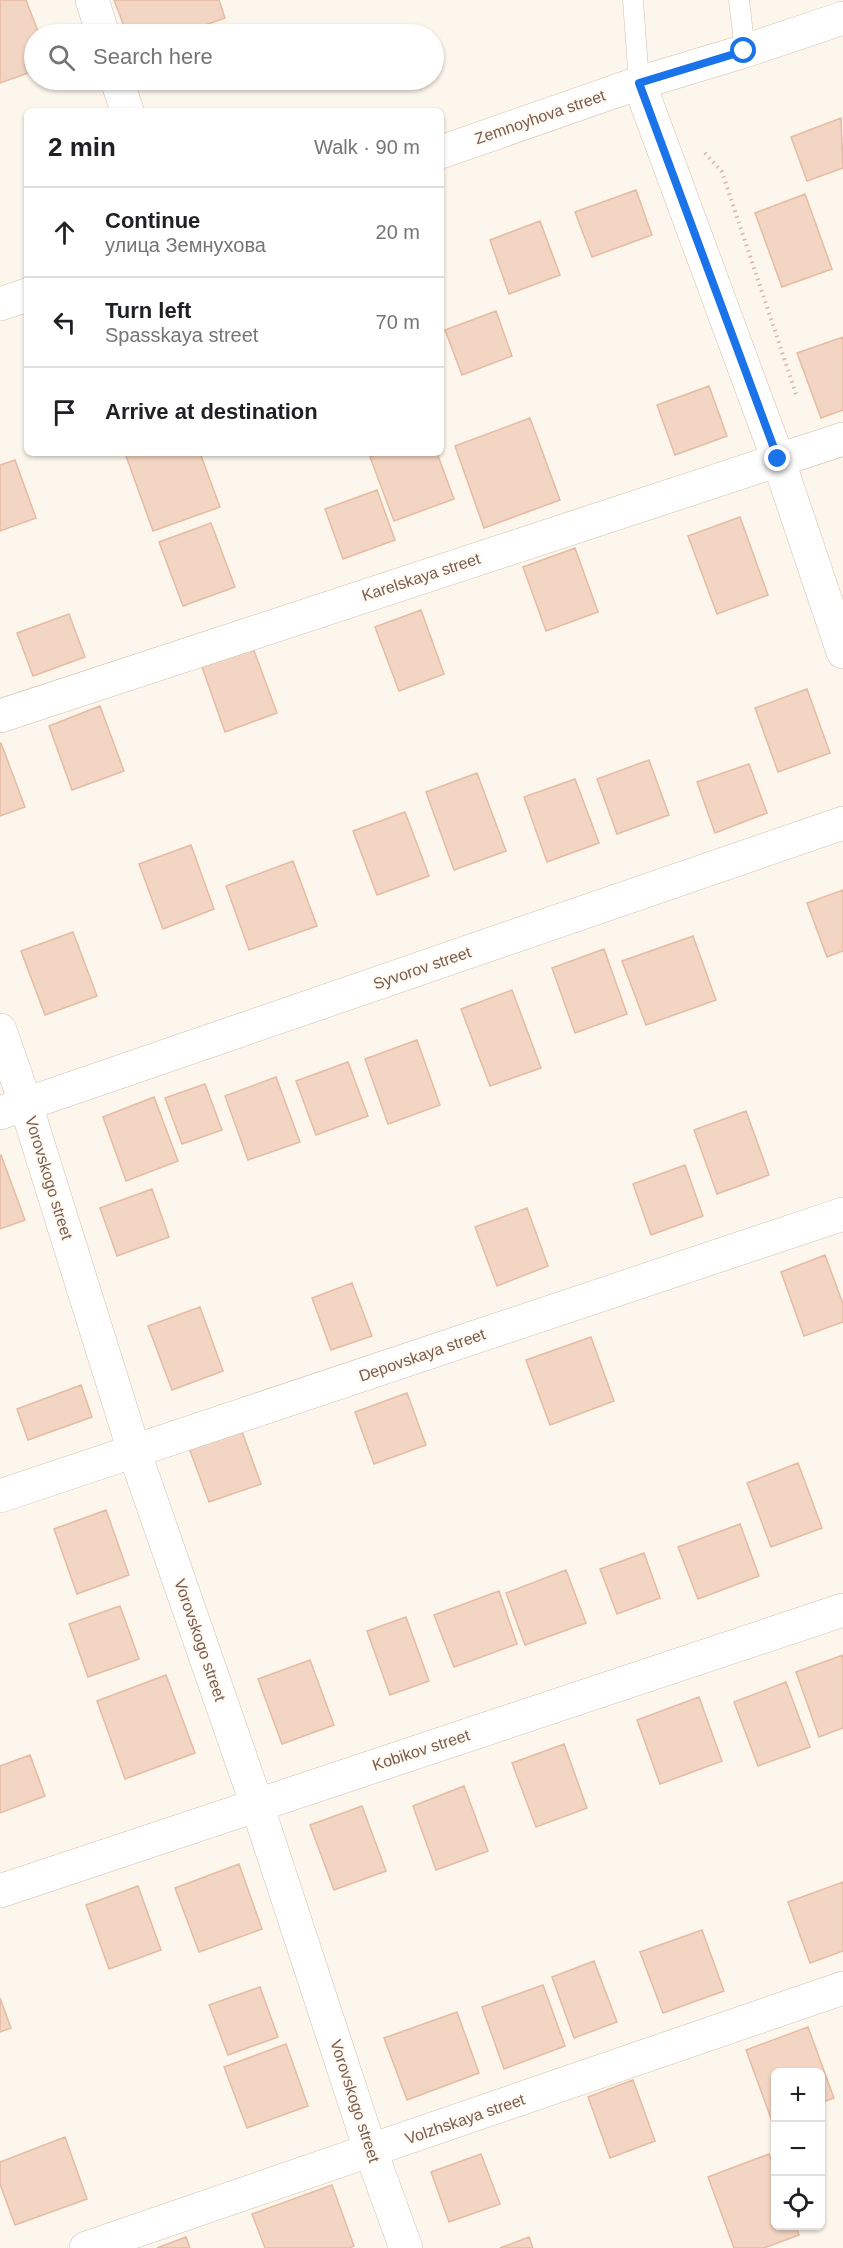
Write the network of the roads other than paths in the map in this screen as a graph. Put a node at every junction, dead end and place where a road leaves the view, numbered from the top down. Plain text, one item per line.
1 (92, 0) edge
2 (633, 0) edge
3 (739, 0) edge
4 (843, 18) edge
5 (100, 24) edge
6 (744, 51) junction
7 (639, 83) junction
8 (120, 90) edge
9 (126, 108) edge
10 (444, 151) edge
11 (24, 296) edge
12 (0, 304) edge
13 (843, 439) edge
14 (778, 459) junction
15 (843, 652) edge
16 (0, 716) edge
17 (843, 823) edge
18 (0, 1030) edge
19 (13, 1109) edge
20 (843, 1214) edge
21 (134, 1451) junction
22 (0, 1496) edge
23 (843, 1610) edge
24 (257, 1805) junction
25 (0, 1891) edge
26 (843, 1988) edge
27 (371, 2152) junction
28 (86, 2248) edge
29 (406, 2248) edge

1 - 5 street
2 - 7 lane
3 - 6 lane
4 - 6 street, Zemnoyhova street
6 - 7 street, Zemnoyhova street
7 - 10 street, Zemnoyhova street
7 - 14 street
8 - 9 street
11 - 12 street
13 - 14 street, Karelskaya street
14 - 15 street
14 - 16 street, Karelskaya street
17 - 19 street, Syvorov street
18 - 19 street, Vorovskogo street
19 - 21 street, Vorovskogo street
20 - 21 street, Depovskaya street
21 - 22 street, Depovskaya street
21 - 24 street, Vorovskogo street
23 - 24 street, Kobikov street
24 - 25 street, Kobikov street
24 - 27 street, Vorovskogo street
26 - 27 street, Volzhskaya street
27 - 28 street, Volzhskaya street
27 - 29 street, Vorovskogo street

